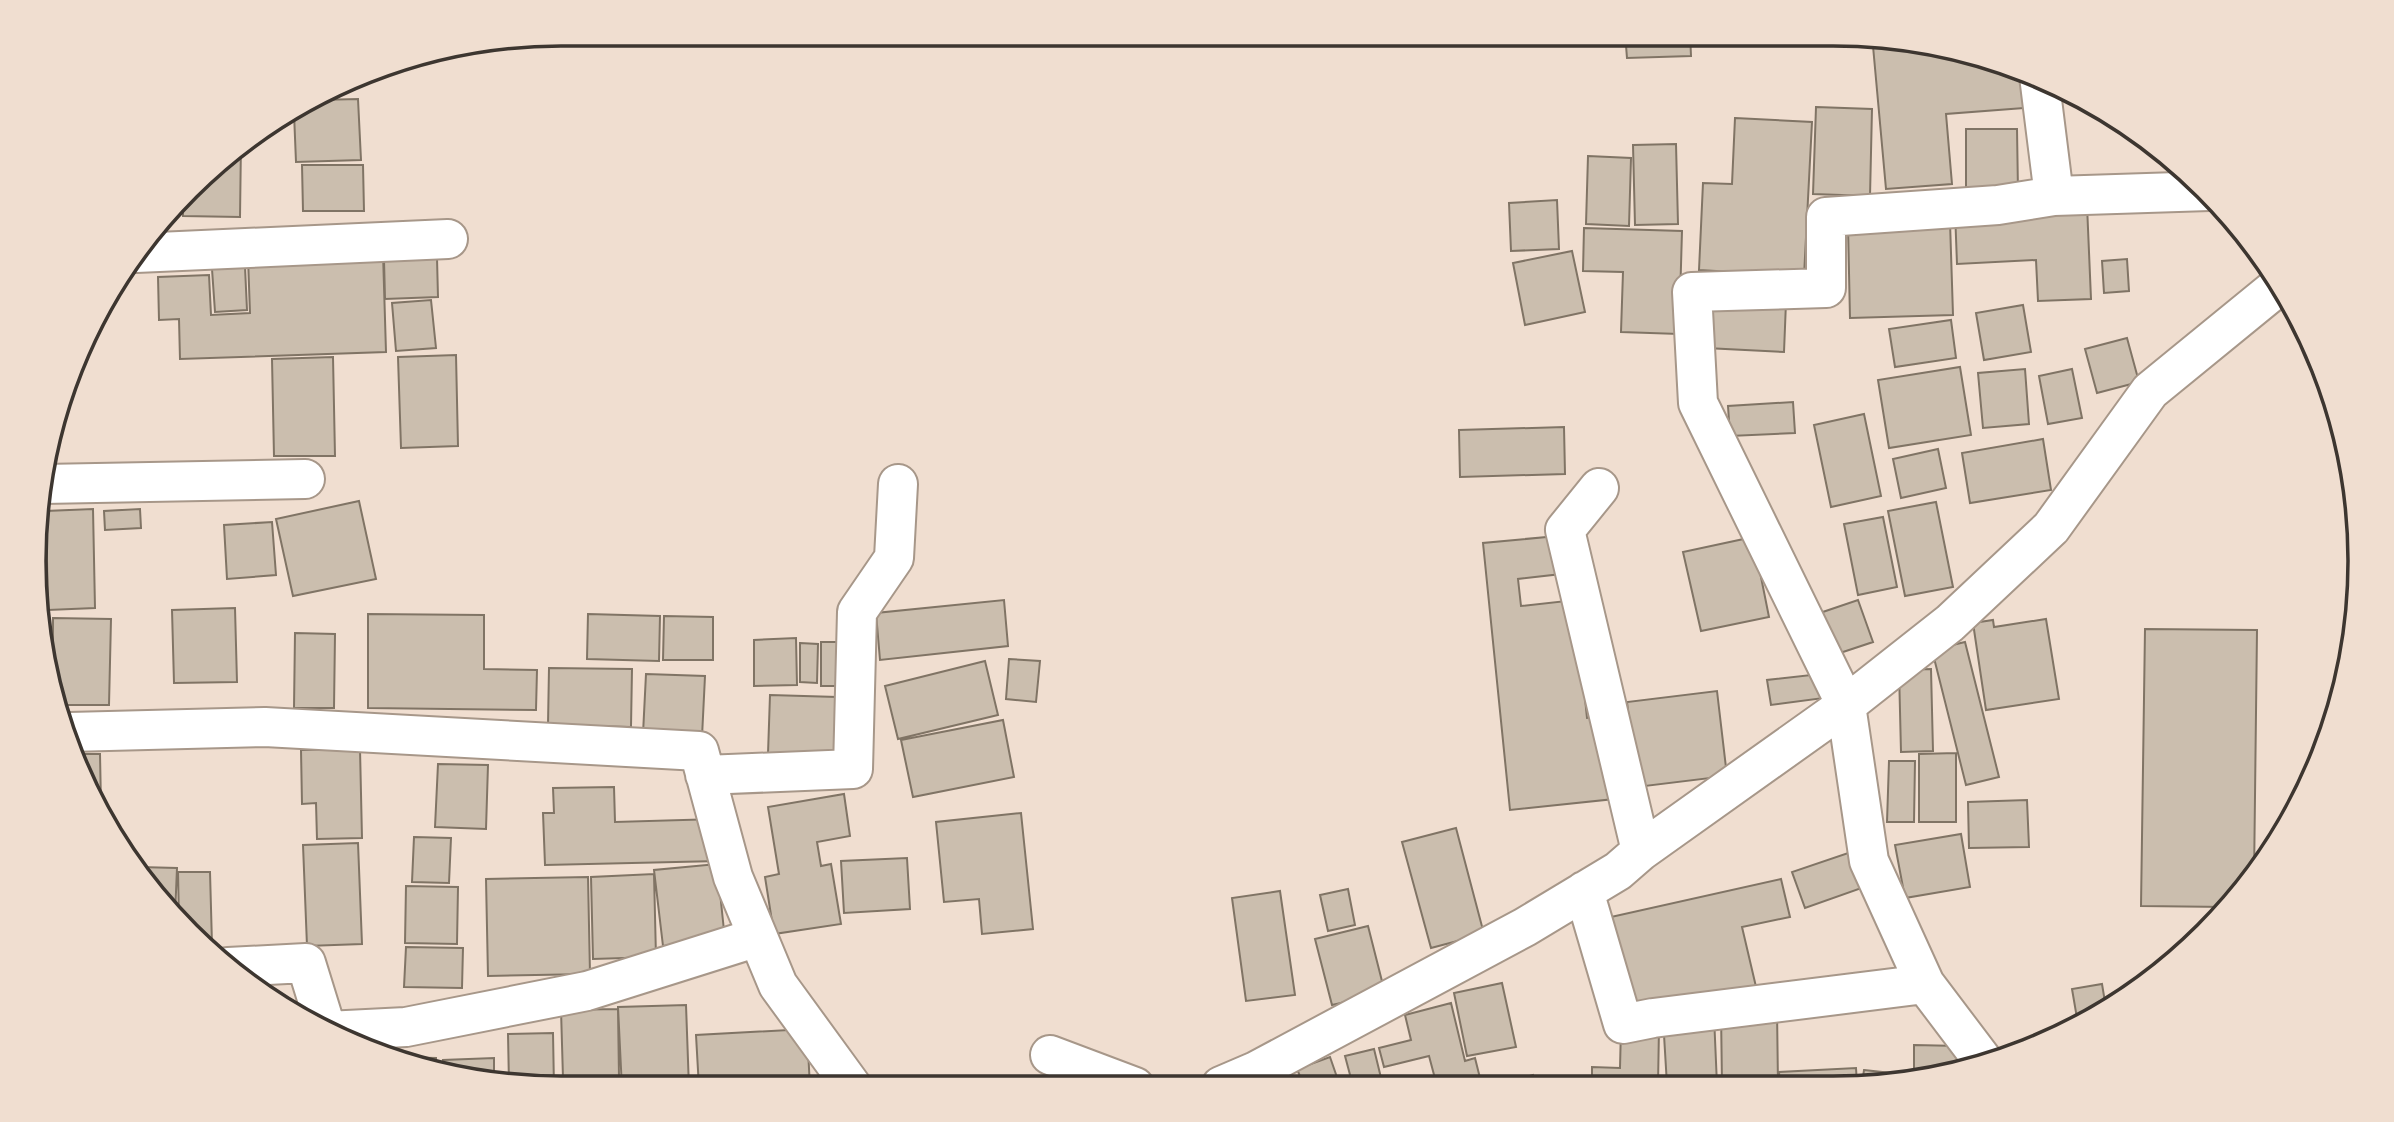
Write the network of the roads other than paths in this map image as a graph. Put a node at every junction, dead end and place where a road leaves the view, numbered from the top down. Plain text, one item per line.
1 (2041, 90) edge
2 (2193, 192) edge
3 (2054, 196) junction
4 (448, 239) dead end
5 (148, 252) edge
6 (2272, 291) edge
7 (305, 479) dead end
8 (51, 484) edge
9 (898, 484) dead end
10 (1599, 488) dead end
11 (1846, 705) junction
12 (75, 732) edge
13 (705, 775) junction
14 (1641, 851) junction
15 (1584, 891) junction
16 (758, 937) junction
17 (242, 966) edge
18 (1926, 984) junction
19 (323, 1018) edge
20 (367, 1038) edge
21 (1050, 1055) dead end
22 (1979, 1055) edge
23 (844, 1076) edge
24 (1106, 1076) edge
25 (1245, 1076) edge

1 - 3 street
2 - 3 street
3 - 11 street
4 - 5 street
6 - 11 street
7 - 8 street
9 - 13 street
10 - 14 street
11 - 14 street
11 - 18 street
12 - 13 street
13 - 16 street
14 - 15 street
15 - 18 street
15 - 25 street
16 - 20 street
16 - 23 street
17 - 19 street
18 - 22 street
21 - 24 street

